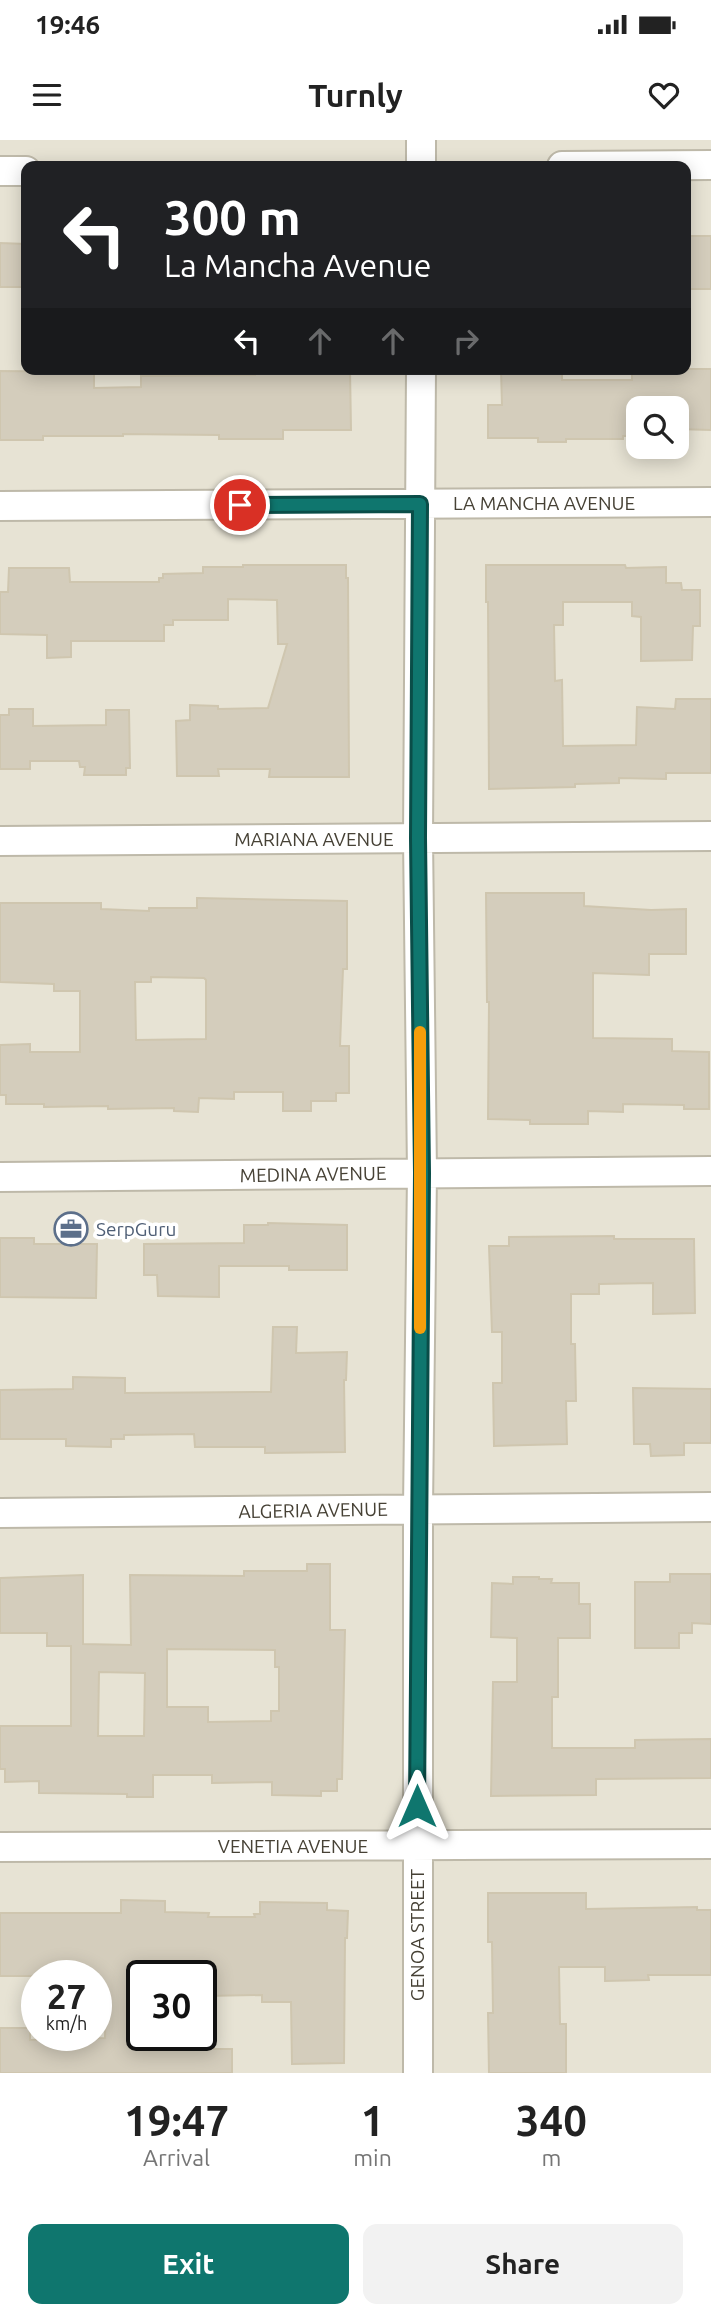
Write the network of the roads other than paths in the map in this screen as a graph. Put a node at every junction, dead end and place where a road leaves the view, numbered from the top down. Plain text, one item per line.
1 (421, 140) edge
2 (421, 161) edge
3 (691, 165) edge
4 (711, 165) edge
5 (0, 171) edge
6 (21, 171) edge
7 (421, 375) edge
8 (711, 502) edge
9 (420, 504) junction
10 (0, 506) edge
11 (711, 836) edge
12 (418, 838) junction
13 (0, 841) edge
14 (711, 1171) edge
15 (422, 1173) junction
16 (0, 1177) edge
17 (711, 1507) edge
18 (418, 1508) junction
19 (0, 1513) edge
20 (711, 1844) edge
21 (417, 1846) junction
22 (0, 1847) edge
23 (418, 2073) edge

1 - 2 street
3 - 4 street
5 - 6 street
7 - 9 street, GENOA STREET
8 - 9 street, LA MANCHA AVENUE
9 - 10 street, LA MANCHA AVENUE
9 - 12 street, GENOA STREET
11 - 12 street, MARIANA AVENUE
12 - 13 street, MARIANA AVENUE
12 - 15 street, GENOA STREET
14 - 15 street, MEDINA AVENUE
15 - 16 street, MEDINA AVENUE
15 - 18 street, GENOA STREET
17 - 18 street, ALGERIA AVENUE
18 - 19 street, ALGERIA AVENUE
18 - 21 street, GENOA STREET
20 - 21 street, VENETIA AVENUE
21 - 22 street, VENETIA AVENUE
21 - 23 street, GENOA STREET

